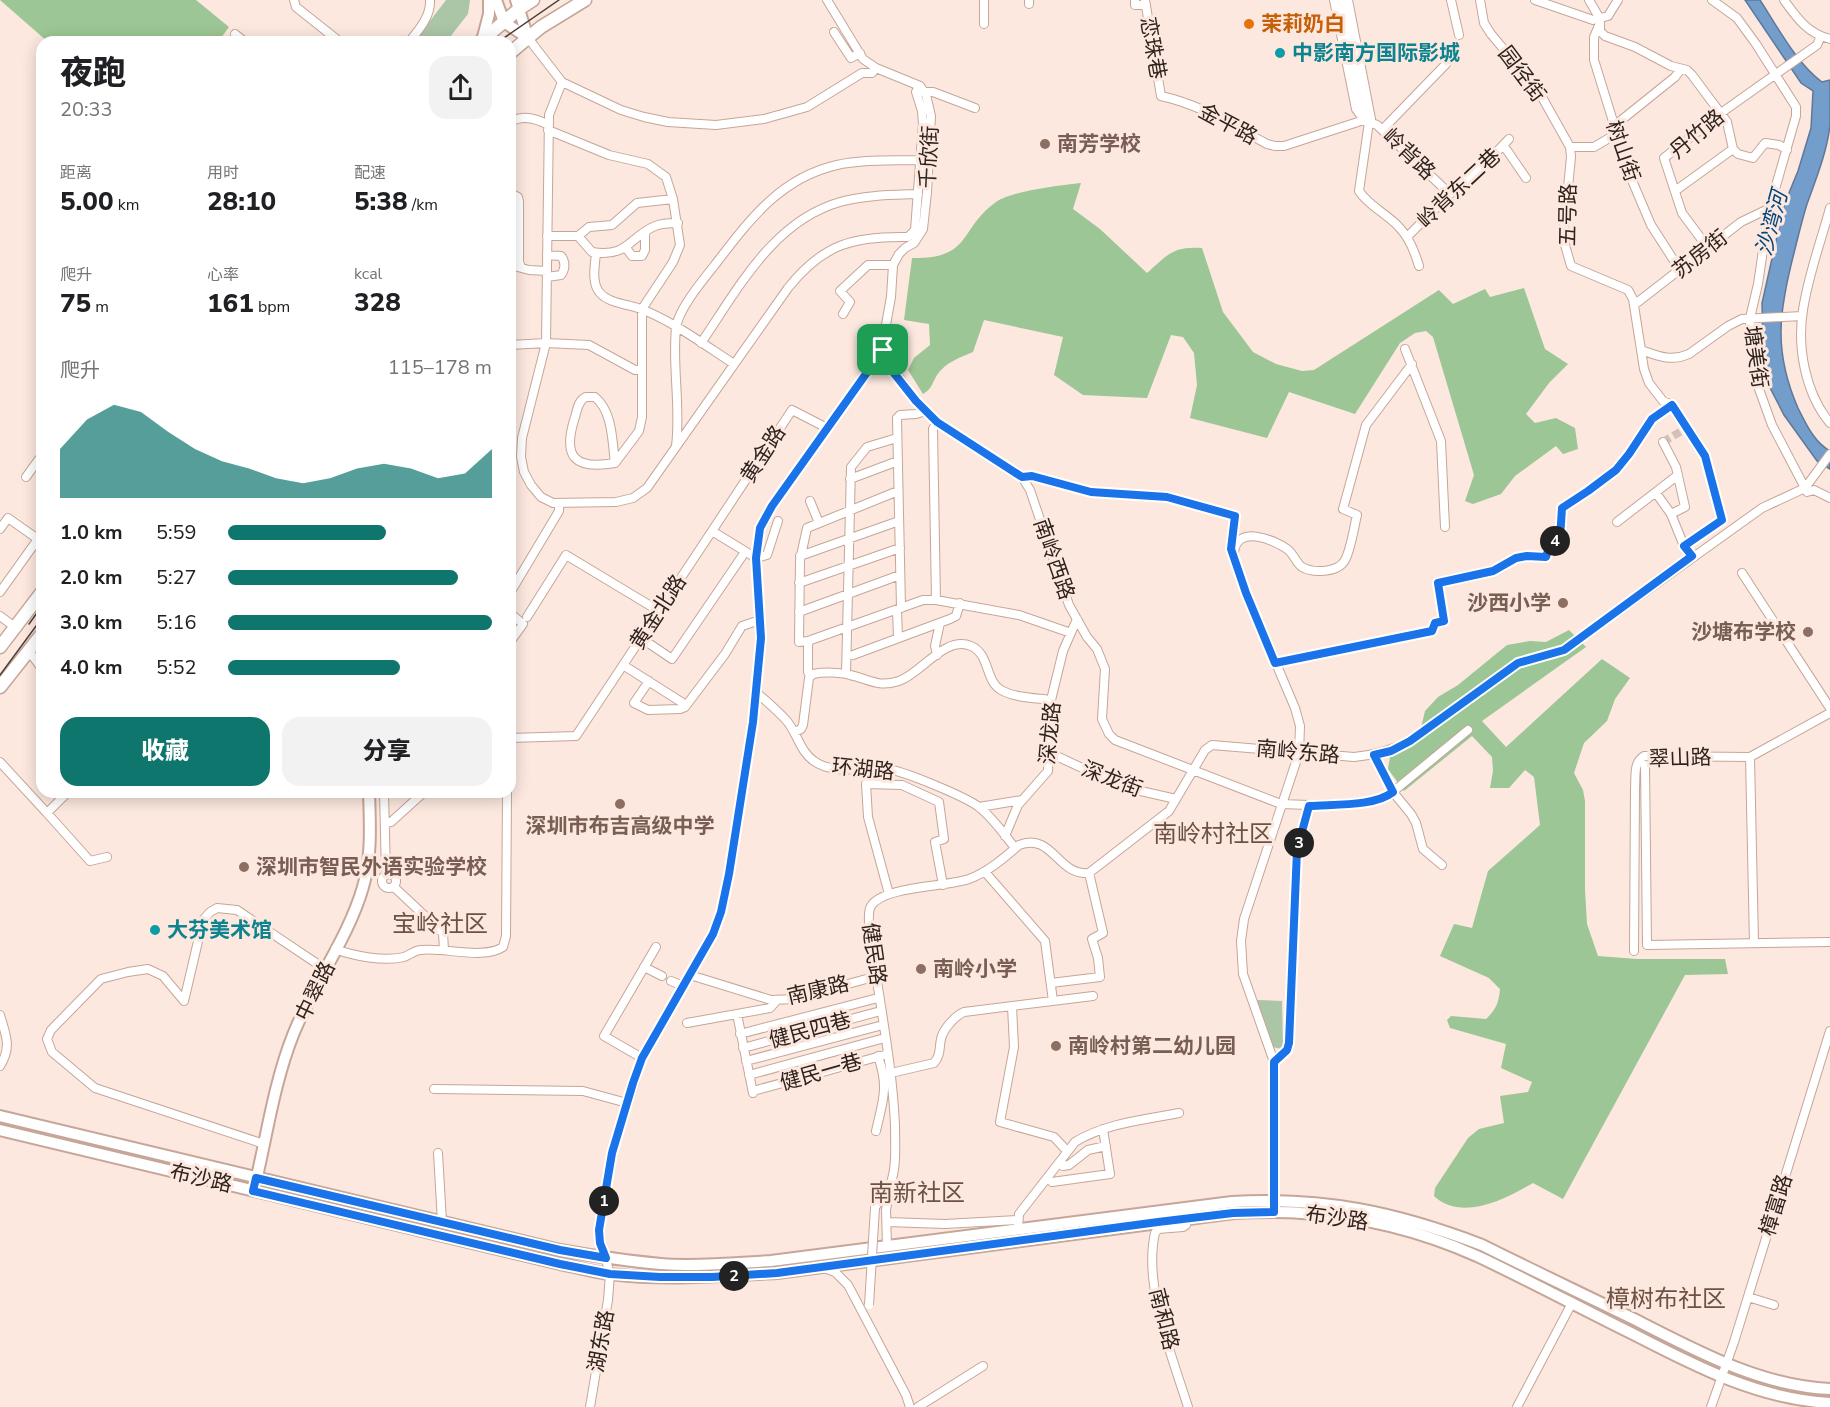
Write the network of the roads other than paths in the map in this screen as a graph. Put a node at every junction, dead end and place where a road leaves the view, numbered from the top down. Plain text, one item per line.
1 (294, 0) edge
2 (430, 0) edge
3 (489, 0) edge
4 (496, 0) edge
5 (533, 0) edge
6 (585, 0) edge
7 (827, 0) edge
8 (984, 0) edge
9 (1134, 0) edge
10 (1334, 0) edge
11 (1341, 0) edge
12 (1348, 0) edge
13 (1451, 0) edge
14 (1480, 0) edge
15 (1535, 0) edge
16 (1589, 0) edge
17 (1618, 0) edge
18 (1712, 0) edge
19 (1784, 0) edge
20 (1145, 2) edge
21 (518, 4) edge
22 (1341, 19) junction
23 (1600, 21) junction
24 (504, 22) junction
25 (984, 24) dead end
26 (834, 32) dead end
27 (235, 34) dead end
28 (1459, 35) dead end
29 (238, 36) edge
30 (332, 36) edge
31 (414, 36) edge
32 (482, 36) edge
33 (487, 36) edge
34 (1821, 36) junction
35 (528, 38) junction
36 (1830, 39) edge
37 (516, 49) edge
38 (860, 53) junction
39 (1446, 64) dead end
40 (876, 68) junction
41 (1681, 69) junction
42 (1778, 73) junction
43 (562, 82) junction
44 (922, 89) junction
45 (1161, 96) joint
46 (975, 108) dead end
47 (1721, 112) junction
48 (516, 120) edge
49 (1368, 120) junction
50 (548, 128) junction
51 (1383, 129) junction
52 (1615, 130) junction
53 (1570, 147) junction
54 (1733, 149) junction
55 (1787, 150) junction
56 (919, 160) junction
57 (1526, 178) dead end
58 (1675, 191) junction
59 (918, 194) junction
60 (1450, 194) junction
61 (516, 196) edge
62 (673, 199) junction
63 (1770, 208) junction
64 (1830, 208) edge
65 (678, 223) junction
66 (645, 233) junction
67 (547, 236) junction
68 (578, 236) junction
69 (1407, 237) junction
70 (626, 248) junction
71 (1708, 248) junction
72 (596, 253) junction
73 (547, 255) junction
74 (894, 265) junction
75 (1419, 266) dead end
76 (516, 267) edge
77 (521, 267) junction
78 (1680, 270) junction
79 (547, 274) junction
80 (1634, 305) junction
81 (642, 309) junction
82 (843, 314) dead end
83 (1802, 316) junction
84 (1752, 318) junction
85 (676, 328) junction
86 (546, 343) junction
87 (701, 343) junction
88 (516, 345) edge
89 (1405, 349) dead end
90 (883, 350) junction
91 (1641, 350) junction
92 (734, 364) junction
93 (1412, 364) junction
94 (642, 370) junction
95 (1672, 405) junction
96 (926, 411) junction
97 (937, 422) junction
98 (1830, 423) edge
99 (828, 428) junction
100 (897, 438) junction
101 (1663, 442) dead end
102 (675, 448) junction
103 (1830, 454) edge
104 (898, 461) junction
105 (36, 463) edge
106 (615, 463) junction
107 (1678, 475) junction
108 (26, 477) dead end
109 (1022, 477) junction
110 (850, 479) junction
111 (1805, 488) junction
112 (898, 491) junction
113 (1656, 493) junction
114 (1830, 498) edge
115 (810, 501) dead end
116 (559, 503) junction
117 (849, 511) junction
118 (1671, 514) junction
119 (778, 521) dead end
120 (899, 521) junction
121 (1617, 522) dead end
122 (819, 523) junction
123 (1445, 527) dead end
124 (0, 529) edge
125 (712, 531) junction
126 (36, 538) edge
127 (849, 539) junction
128 (36, 546) edge
129 (1684, 546) junction
130 (900, 548) junction
131 (746, 552) junction
132 (800, 556) junction
133 (1692, 556) junction
134 (1234, 557) junction
135 (756, 558) junction
136 (849, 566) junction
137 (1742, 573) dead end
138 (900, 575) junction
139 (516, 583) edge
140 (799, 583) junction
141 (0, 592) edge
142 (848, 594) junction
143 (36, 600) edge
144 (936, 600) junction
145 (960, 603) junction
146 (899, 609) junction
147 (659, 611) junction
148 (799, 612) junction
149 (0, 616) edge
150 (527, 617) dead end
151 (516, 618) edge
152 (760, 620) junction
153 (1077, 620) junction
154 (940, 623) junction
155 (15, 627) junction
156 (848, 627) junction
157 (1071, 633) junction
158 (516, 634) edge
159 (641, 638) junction
160 (898, 638) junction
161 (808, 641) junction
162 (36, 642) edge
163 (0, 647) edge
164 (29, 651) junction
165 (854, 655) dead end
166 (937, 655) junction
167 (36, 661) edge
168 (1275, 663) junction
169 (624, 665) junction
170 (846, 674) junction
171 (811, 676) junction
172 (649, 681) junction
173 (0, 687) edge
174 (756, 692) junction
175 (1051, 700) junction
176 (686, 705) junction
177 (1830, 708) edge
178 (1830, 713) edge
179 (1468, 730) dead end
180 (795, 732) junction
181 (516, 738) edge
182 (1050, 753) junction
183 (1299, 753) junction
184 (1374, 755) junction
185 (1750, 757) junction
186 (0, 762) edge
187 (1645, 765) dead end
188 (1193, 770) junction
189 (1393, 792) junction
190 (62, 798) edge
191 (369, 798) edge
192 (384, 798) edge
193 (417, 798) edge
194 (507, 798) edge
195 (1176, 799) junction
196 (1022, 800) junction
197 (1281, 804) junction
198 (1309, 806) junction
199 (979, 807) junction
200 (47, 813) junction
201 (385, 823) junction
202 (1005, 836) junction
203 (1015, 848) junction
204 (107, 857) dead end
205 (1442, 865) dead end
206 (985, 872) junction
207 (1089, 873) junction
208 (943, 885) junction
209 (889, 894) junction
210 (1830, 942) edge
211 (1754, 943) junction
212 (656, 947) dead end
213 (335, 949) junction
214 (444, 950) junction
215 (1634, 951) dead end
216 (644, 968) junction
217 (325, 969) junction
218 (690, 975) junction
219 (662, 976) dead end
220 (877, 976) junction
221 (671, 981) dead end
222 (1051, 983) junction
223 (683, 986) junction
224 (1093, 996) dead end
225 (874, 999) dead end
226 (777, 1000) junction
227 (1053, 1001) junction
228 (1012, 1006) junction
229 (877, 1012) dead end
230 (737, 1014) junction
231 (0, 1015) edge
232 (687, 1023) dead end
233 (879, 1026) dead end
234 (1830, 1031) edge
235 (740, 1034) junction
236 (881, 1040) dead end
237 (743, 1048) junction
238 (888, 1054) junction
239 (878, 1056) junction
240 (642, 1058) junction
241 (746, 1061) junction
242 (1274, 1062) junction
243 (0, 1066) edge
244 (891, 1072) junction
245 (749, 1075) junction
246 (434, 1089) dead end
247 (627, 1104) junction
248 (1179, 1113) dead end
249 (0, 1116) edge
250 (0, 1130) edge
251 (1103, 1130) junction
252 (876, 1131) dead end
253 (264, 1144) junction
254 (1106, 1146) junction
255 (1067, 1151) junction
256 (438, 1153) dead end
257 (1063, 1166) dead end
258 (256, 1178) junction
259 (1059, 1183) dead end
260 (890, 1186) junction
261 (253, 1191) junction
262 (1274, 1199) junction
263 (1274, 1212) junction
264 (1187, 1219) junction
265 (442, 1222) junction
266 (887, 1222) junction
267 (1017, 1225) junction
268 (887, 1246) junction
269 (606, 1258) junction
270 (853, 1262) junction
271 (819, 1267) junction
272 (610, 1274) junction
273 (848, 1286) junction
274 (1748, 1297) junction
275 (1574, 1304) junction
276 (1774, 1305) dead end
277 (865, 1318) junction
278 (1727, 1363) junction
279 (983, 1366) dead end
280 (1722, 1378) junction
281 (1773, 1380) junction
282 (1830, 1389) edge
283 (1771, 1394) junction
284 (1830, 1403) edge
285 (913, 1406) edge
286 (590, 1407) edge
287 (1188, 1407) edge
288 (1519, 1407) edge
289 (1711, 1407) edge

1 - 30 street
2 - 31 street
3 - 32 main road
4 - 24 main road
5 - 21 highway
6 - 35 highway
7 - 38 street
8 - 25 street
9 - 20 street
10 - 22 street, 岭背路
11 - 22 street, 岭背路
12 - 49 street
13 - 28 street
14 - 53 street, 园径街
15 - 23 street
16 - 23 street
17 - 23 street
18 - 42 street, 塘美街
19 - 34 street
20 - 45 street, 恋珠巷
21 - 24 highway
21 - 35 main road
22 - 49 street, 岭背路
23 - 41 street
23 - 52 street, 树山街
24 - 33 highway
24 - 35 main road
26 - 38 street
27 - 29 street
34 - 36 street
34 - 42 street, 丹竹路
35 - 37 highway
35 - 43 street
38 - 40 street
39 - 51 street
40 - 43 street
40 - 44 street
41 - 47 street
41 - 52 street
42 - 47 street, 丹竹路
42 - 55 street, 塘美街
43 - 50 street
44 - 46 street
44 - 56 street
44 - 74 street, 千欣街
45 - 49 street, 金平路
47 - 54 street
47 - 58 street, 丹竹路
48 - 50 street
49 - 51 street, 岭背路
49 - 69 street
50 - 62 street
50 - 67 street
51 - 60 street, 岭背路
52 - 53 street
52 - 78 street, 树山街
53 - 80 street, 五号路
54 - 55 street
54 - 58 street
55 - 63 street, 塘美街
56 - 59 street
56 - 85 street
57 - 60 street, 岭背东二巷
58 - 71 street, 丹竹路
59 - 87 street
59 - 92 street
60 - 69 street, 岭背东二巷
61 - 77 street
62 - 65 street
62 - 68 street
63 - 71 street, 苏房街
63 - 84 street, 塘美街
64 - 83 street
65 - 66 street
65 - 81 street
66 - 70 street
66 - 70 street
67 - 68 street
67 - 73 street
68 - 72 street
69 - 75 street
70 - 72 street
71 - 78 street, 苏房街
72 - 81 street
73 - 79 street
73 - 79 street
74 - 82 street
74 - 90 street
76 - 77 street
77 - 79 street
78 - 80 street, 苏房街
79 - 86 street
80 - 91 street
81 - 85 street
81 - 94 street
83 - 84 street
83 - 98 street
84 - 91 street
84 - 111 street, 塘美街
85 - 87 street
85 - 102 street
86 - 88 street
86 - 94 street
86 - 116 street
87 - 92 street
89 - 93 street
90 - 96 street
90 - 99 street, 湖东路
91 - 95 street
92 - 102 street
93 - 123 street
93 - 134 street
94 - 106 street
95 - 129 street
95 - 168 street
96 - 97 street
96 - 100 street
97 - 109 street
97 - 144 street
99 - 125 street, 黄金路
99 - 135 street, 湖东路
100 - 104 street
100 - 110 street
101 - 107 street
102 - 116 street
103 - 111 street
104 - 110 street
104 - 112 street
105 - 108 street
106 - 106 street
107 - 113 street
107 - 118 street
109 - 134 street
109 - 153 street, 南岭西路
110 - 117 street
111 - 114 street
111 - 133 street, 南岭东路
112 - 117 street
112 - 120 street
113 - 118 street
113 - 121 street
115 - 122 street
116 - 139 street
117 - 122 street
117 - 127 street
118 - 129 street
119 - 135 street
120 - 127 street
120 - 130 street
122 - 132 street
124 - 126 street
125 - 131 street
125 - 147 street, 黄金北路
127 - 132 street
127 - 136 street
128 - 141 street
129 - 133 street
130 - 136 street
130 - 138 street
131 - 135 street
131 - 159 street
132 - 140 street
133 - 184 street, 南岭东路
134 - 168 street
135 - 152 street, 湖东路
136 - 140 street
136 - 142 street
137 - 177 street
138 - 142 street
138 - 146 street
140 - 148 street
142 - 148 street
142 - 156 street
143 - 155 highway
144 - 145 street
144 - 146 street
145 - 154 street
145 - 157 street
146 - 156 street
146 - 160 street
147 - 150 street
147 - 159 street, 黄金北路
148 - 161 street
149 - 155 street
151 - 158 street
152 - 174 street, 湖东路
152 - 176 street
153 - 157 street, 深龙路
153 - 188 street, 南岭西路
154 - 160 street
154 - 166 street
155 - 163 highway
156 - 161 street
156 - 170 street
157 - 175 street, 深龙路
159 - 169 street, 黄金北路
160 - 165 street
161 - 171 street
162 - 164 highway
164 - 167 street
164 - 173 highway
166 - 170 street
166 - 175 street
168 - 183 street
169 - 172 street
169 - 181 street, 黄金北路
170 - 171 street
171 - 180 street
172 - 176 street
172 - 176 street
174 - 180 street, 环湖路
174 - 218 street, 湖东路
175 - 182 street, 深龙路
178 - 185 street, 翠山路
179 - 189 street
180 - 199 street, 环湖路
182 - 195 street, 深龙街
182 - 196 street, 深龙路
183 - 184 street, 南岭东路
183 - 188 street, 南岭东路
183 - 197 street
184 - 189 street
185 - 211 street
185 - 215 street, 翠山路
186 - 200 street
187 - 211 street
188 - 195 street
188 - 197 street, 南岭西路
189 - 198 street, 南岭西路
189 - 205 street
190 - 200 street
191 - 213 main road, 中翠路
192 - 201 street
193 - 201 street
194 - 214 street
195 - 207 street
196 - 199 street
196 - 202 street, 深龙路
197 - 198 street, 南岭西路
197 - 242 street
198 - 242 street
199 - 202 street, 环湖路
200 - 204 street
201 - 214 street
202 - 203 street, 环湖路
203 - 206 street, 健民路
203 - 207 street
206 - 208 street, 健民路
206 - 222 street
207 - 222 street
208 - 209 street, 健民路
208 - 209 street
209 - 220 street, 健民路
210 - 211 street
212 - 216 street
213 - 214 street
213 - 217 main road, 中翠路
216 - 219 street
216 - 240 street
217 - 253 main road, 中翠路
217 - 253 street
218 - 223 street, 湖东路
218 - 226 street, 南康路
220 - 226 street, 南康路
220 - 238 street, 健民路
221 - 223 street
222 - 227 street
223 - 240 street, 湖东路
224 - 227 street
225 - 235 street
226 - 230 street
227 - 228 street
228 - 244 street
228 - 255 street
229 - 237 street, 健民四巷
230 - 232 street
230 - 235 street
231 - 243 street
233 - 241 street
234 - 274 street, 樟富路
235 - 237 street
236 - 245 street
237 - 241 street
238 - 239 street, 健民一巷
238 - 244 street, 健民路
239 - 245 street, 健民一巷
239 - 252 street
240 - 247 street, 湖东路
241 - 245 street
242 - 262 street
244 - 260 street, 健民路
246 - 247 street
247 - 269 street, 湖东路
248 - 251 street
249 - 258 main road, 布沙路
250 - 261 main road, 布沙路
251 - 254 street
251 - 255 street
253 - 258 main road, 中翠路
254 - 257 street
254 - 259 street
255 - 267 street
256 - 265 street
258 - 261 main road, 中翠路
258 - 265 main road, 布沙路
260 - 266 street
260 - 277 street, 健民路, bridge
261 - 272 main road, 布沙路
262 - 263 street
262 - 267 main road, 布沙路
262 - 278 main road, 布沙路
263 - 264 main road, 布沙路
263 - 275 main road, 布沙路
264 - 270 main road, 布沙路
264 - 287 street, 南和路
265 - 269 main road, 布沙路
266 - 267 street
266 - 268 street
267 - 268 main road, 布沙路
268 - 269 main road, 布沙路
269 - 272 street, 湖东路
270 - 271 main road, 布沙路
270 - 273 street
271 - 272 main road, 布沙路
271 - 273 street
272 - 286 street, 湖东路
273 - 277 street
274 - 276 street
274 - 278 street, 樟富路
275 - 280 main road, 布沙路
275 - 288 street
277 - 285 street
278 - 280 street, 樟富路
278 - 281 main road, 布沙路
279 - 285 street
280 - 283 main road, 布沙路
280 - 289 street, 樟富路
281 - 282 main road, 布沙路
281 - 283 main road
283 - 284 main road, 布沙路

